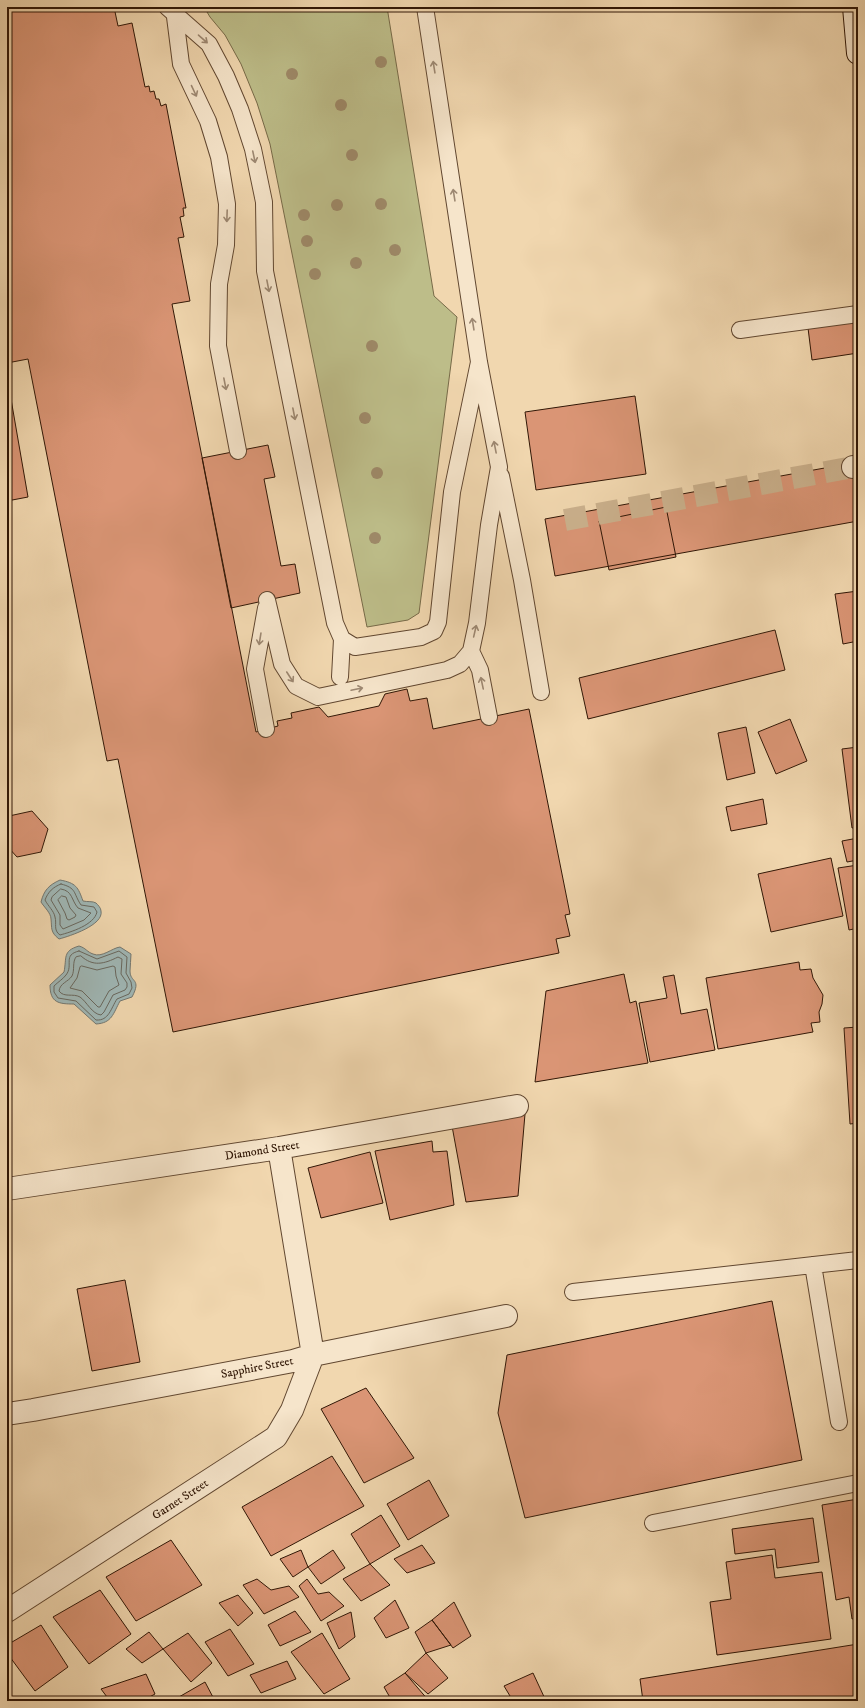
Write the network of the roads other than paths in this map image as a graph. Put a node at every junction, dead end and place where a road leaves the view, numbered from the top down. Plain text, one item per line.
1 (425, 7) edge
2 (854, 7) edge
3 (171, 9) edge
4 (858, 53) edge
5 (858, 314) edge
6 (740, 330) dead end
7 (479, 362) junction
8 (238, 451) dead end
9 (499, 467) junction
10 (342, 639) junction
11 (471, 651) junction
12 (340, 677) dead end
13 (541, 692) dead end
14 (489, 717) dead end
15 (266, 729) dead end
16 (517, 1106) dead end
17 (279, 1148) junction
18 (7, 1189) edge
19 (858, 1260) edge
20 (813, 1265) junction
21 (573, 1292) dead end
22 (506, 1316) dead end
23 (314, 1354) junction
24 (7, 1414) edge
25 (839, 1422) dead end
26 (858, 1483) edge
27 (653, 1523) dead end
28 (7, 1611) edge

7 -> 1 lane
2 - 4 street
3 -> 8 lane
3 -> 10 lane
5 - 6 lane
9 -> 7 lane
7 - 10 lane
11 -> 9 lane
9 - 13 lane
10 - 12 lane
14 -> 11 lane
11 - 15 lane
16 - 17 street, Diamond Street
17 - 18 street, Diamond Street
17 - 23 street
19 - 20 lane
20 - 21 lane
20 - 25 lane
22 - 23 street, Sapphire Street
23 - 24 street, Sapphire Street
23 - 28 street, Garnet Street
26 - 27 lane

